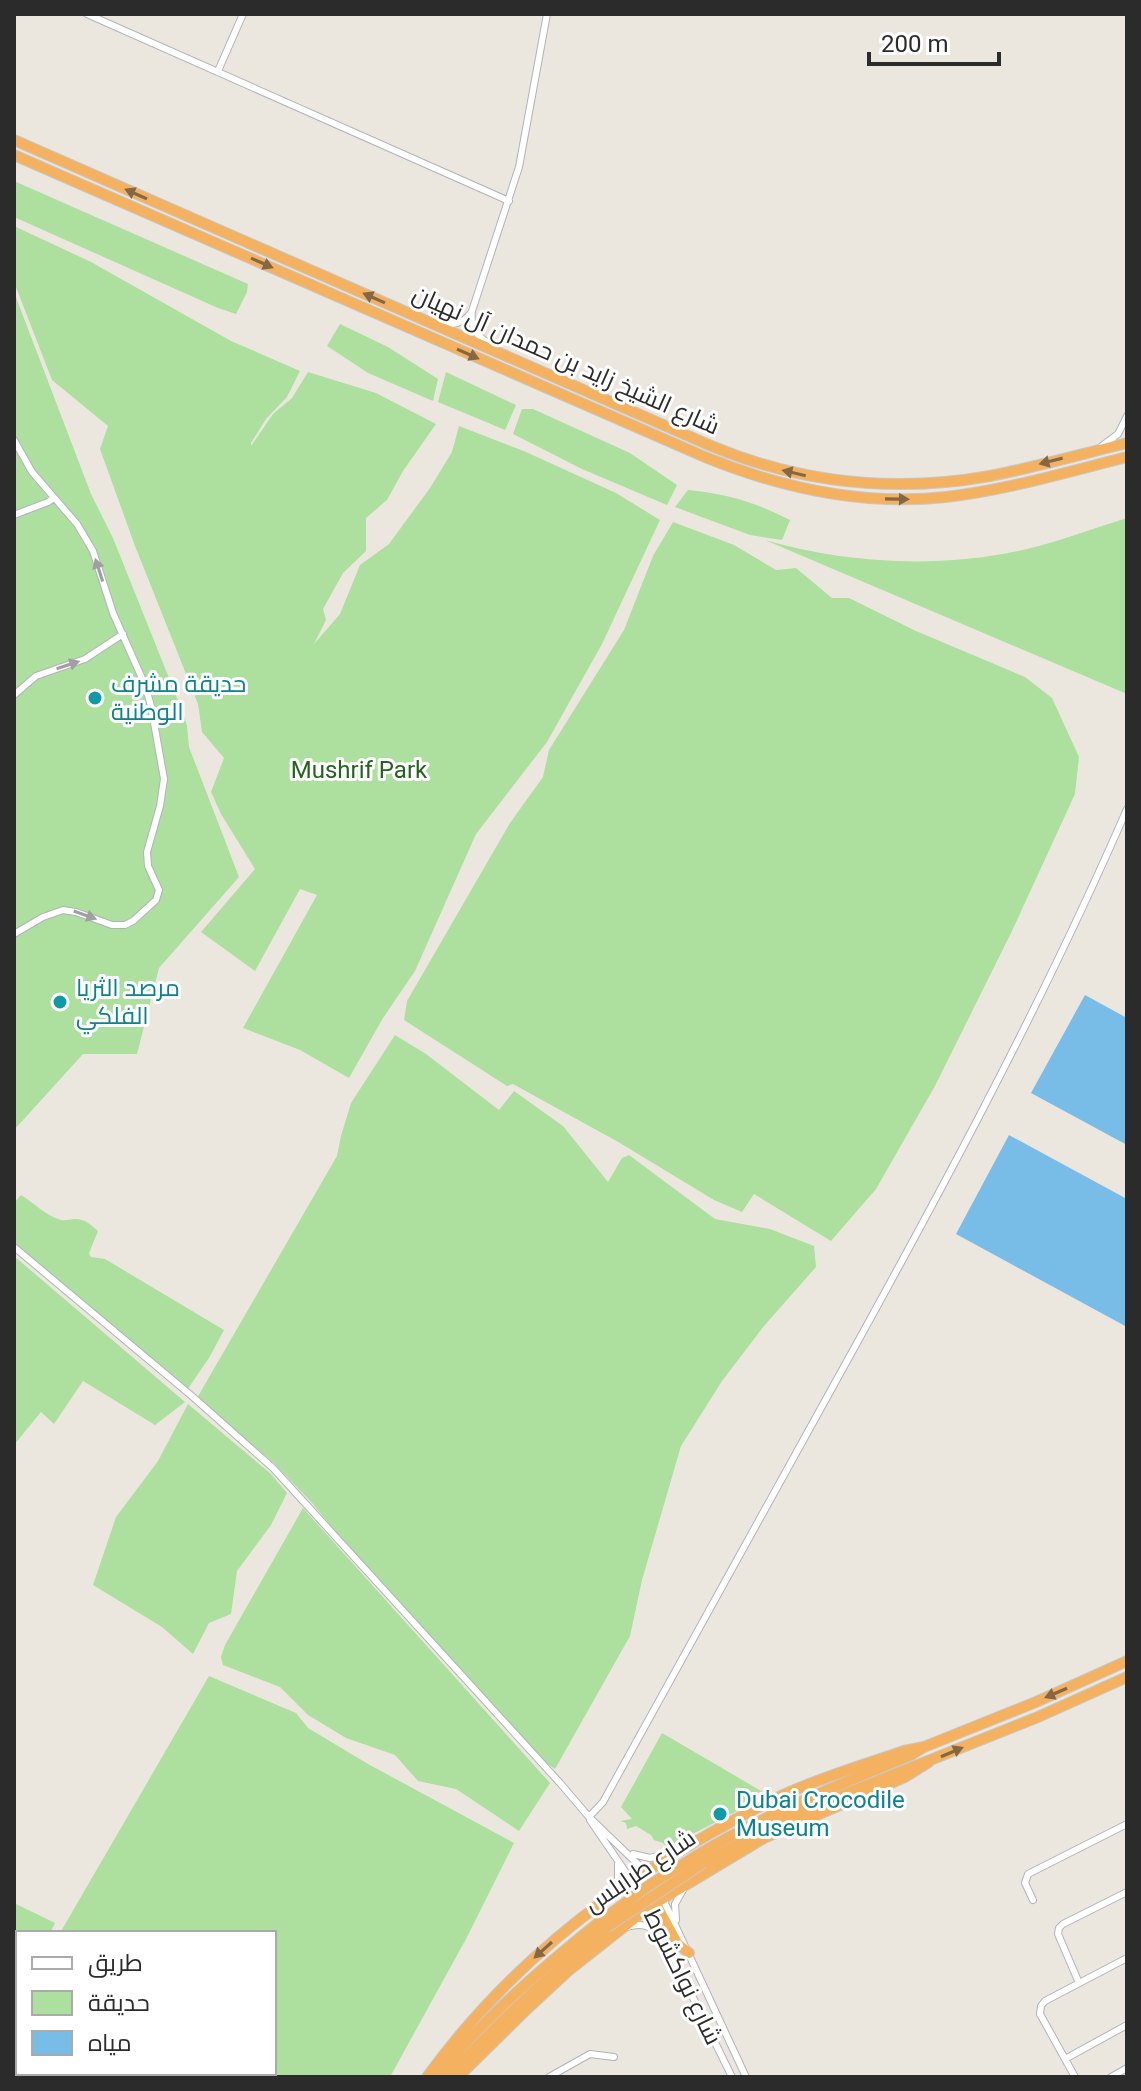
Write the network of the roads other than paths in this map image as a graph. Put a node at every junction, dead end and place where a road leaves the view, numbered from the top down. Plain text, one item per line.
1 (87, 14) edge
2 (243, 14) edge
3 (547, 14) edge
4 (218, 71) junction
5 (14, 140) edge
6 (14, 155) edge
7 (509, 201) junction
8 (472, 311) junction
9 (432, 324) junction
10 (517, 361) junction
11 (1127, 416) edge
12 (14, 440) edge
13 (1127, 443) edge
14 (1091, 452) junction
15 (1127, 457) edge
16 (54, 498) junction
17 (14, 515) edge
18 (115, 589) dead end
19 (108, 598) junction
20 (113, 613) junction
21 (124, 615) dead end
22 (123, 634) junction
23 (14, 695) edge
24 (1127, 809) edge
25 (14, 934) edge
26 (14, 1247) edge
27 (1127, 1661) edge
28 (1127, 1677) edge
29 (924, 1747) junction
30 (929, 1762) junction
31 (589, 1817) junction
32 (1126, 1827) edge
33 (625, 1849) junction
34 (676, 1852) junction
35 (615, 1856) junction
36 (700, 1859) junction
37 (646, 1872) junction
38 (695, 1879) junction
39 (633, 1881) junction
40 (1127, 1892) edge
41 (603, 1900) junction
42 (1033, 1900) dead end
43 (656, 1903) junction
44 (609, 1926) junction
45 (677, 1928) junction
46 (664, 1937) junction
47 (689, 1953) junction
48 (1127, 1958) edge
49 (1079, 1983) junction
50 (1127, 2025) edge
51 (478, 2056) junction
52 (614, 2057) dead end
53 (1065, 2059) junction
54 (1127, 2068) edge
55 (427, 2077) edge
56 (436, 2077) edge
57 (448, 2077) edge
58 (458, 2077) edge
59 (465, 2077) edge
60 (549, 2077) edge
61 (732, 2077) edge
62 (746, 2077) edge
63 (1075, 2077) edge
64 (1111, 2077) edge

1 - 4 street
2 - 4 street
3 - 7 street
4 - 7 street
9 -> 5 highway, شارع الشيخ زايد بن حمدان آل نهيان
6 -> 15 highway, شارع الشيخ زايد بن حمدان آل نهيان
7 - 8 street
8 - 9 street
8 - 10 street
9 - 10 highway, شارع الشيخ زايد بن حمدان آل نهيان
14 -> 10 highway, شارع الشيخ زايد بن حمدان آل نهيان
11 - 14 street
12 - 16 street
13 - 14 highway, شارع الشيخ زايد بن حمدان آل نهيان
16 - 17 street
19 -> 16 street
18 - 19 street
19 - 20 street
20 - 21 street
20 - 22 street
23 -> 22 street
25 -> 22 street
24 - 31 street
26 - 31 street
27 -> 29 highway, شارع طرابلس
30 -> 28 highway, شارع طرابلس
29 - 34 highway
29 - 36 highway, شارع طرابلس
30 - 36 highway, شارع طرابلس
30 - 38 highway
31 - 33 street, شارع نواكشوط
31 - 35 street, شارع نواكشوط
32 - 42 street
33 - 34 street
33 - 37 street, شارع نواكشوط
34 - 37 highway
35 - 39 street, شارع نواكشوط
35 - 41 street
36 - 44 highway, شارع طرابلس, bridge
37 - 39 highway
37 - 43 street, شارع نواكشوط
38 - 43 highway
38 - 45 street
39 - 41 highway
39 - 43 highway
40 - 49 street
41 -> 55 highway
43 - 44 highway
43 - 45 street, شارع نواكشوط
43 - 46 street, شارع نواكشوط
43 - 47 highway
44 - 46 street
44 - 51 highway
44 - 56 highway, شارع طرابلس
44 - 57 highway, شارع طرابلس
45 - 47 street, شارع نواكشوط
46 - 61 street, شارع نواكشوط
47 - 62 street, شارع نواكشوط
48 - 49 street
49 - 53 street
50 - 53 street
51 - 58 highway
51 - 59 highway
52 - 60 street
53 - 63 street
54 - 64 street

